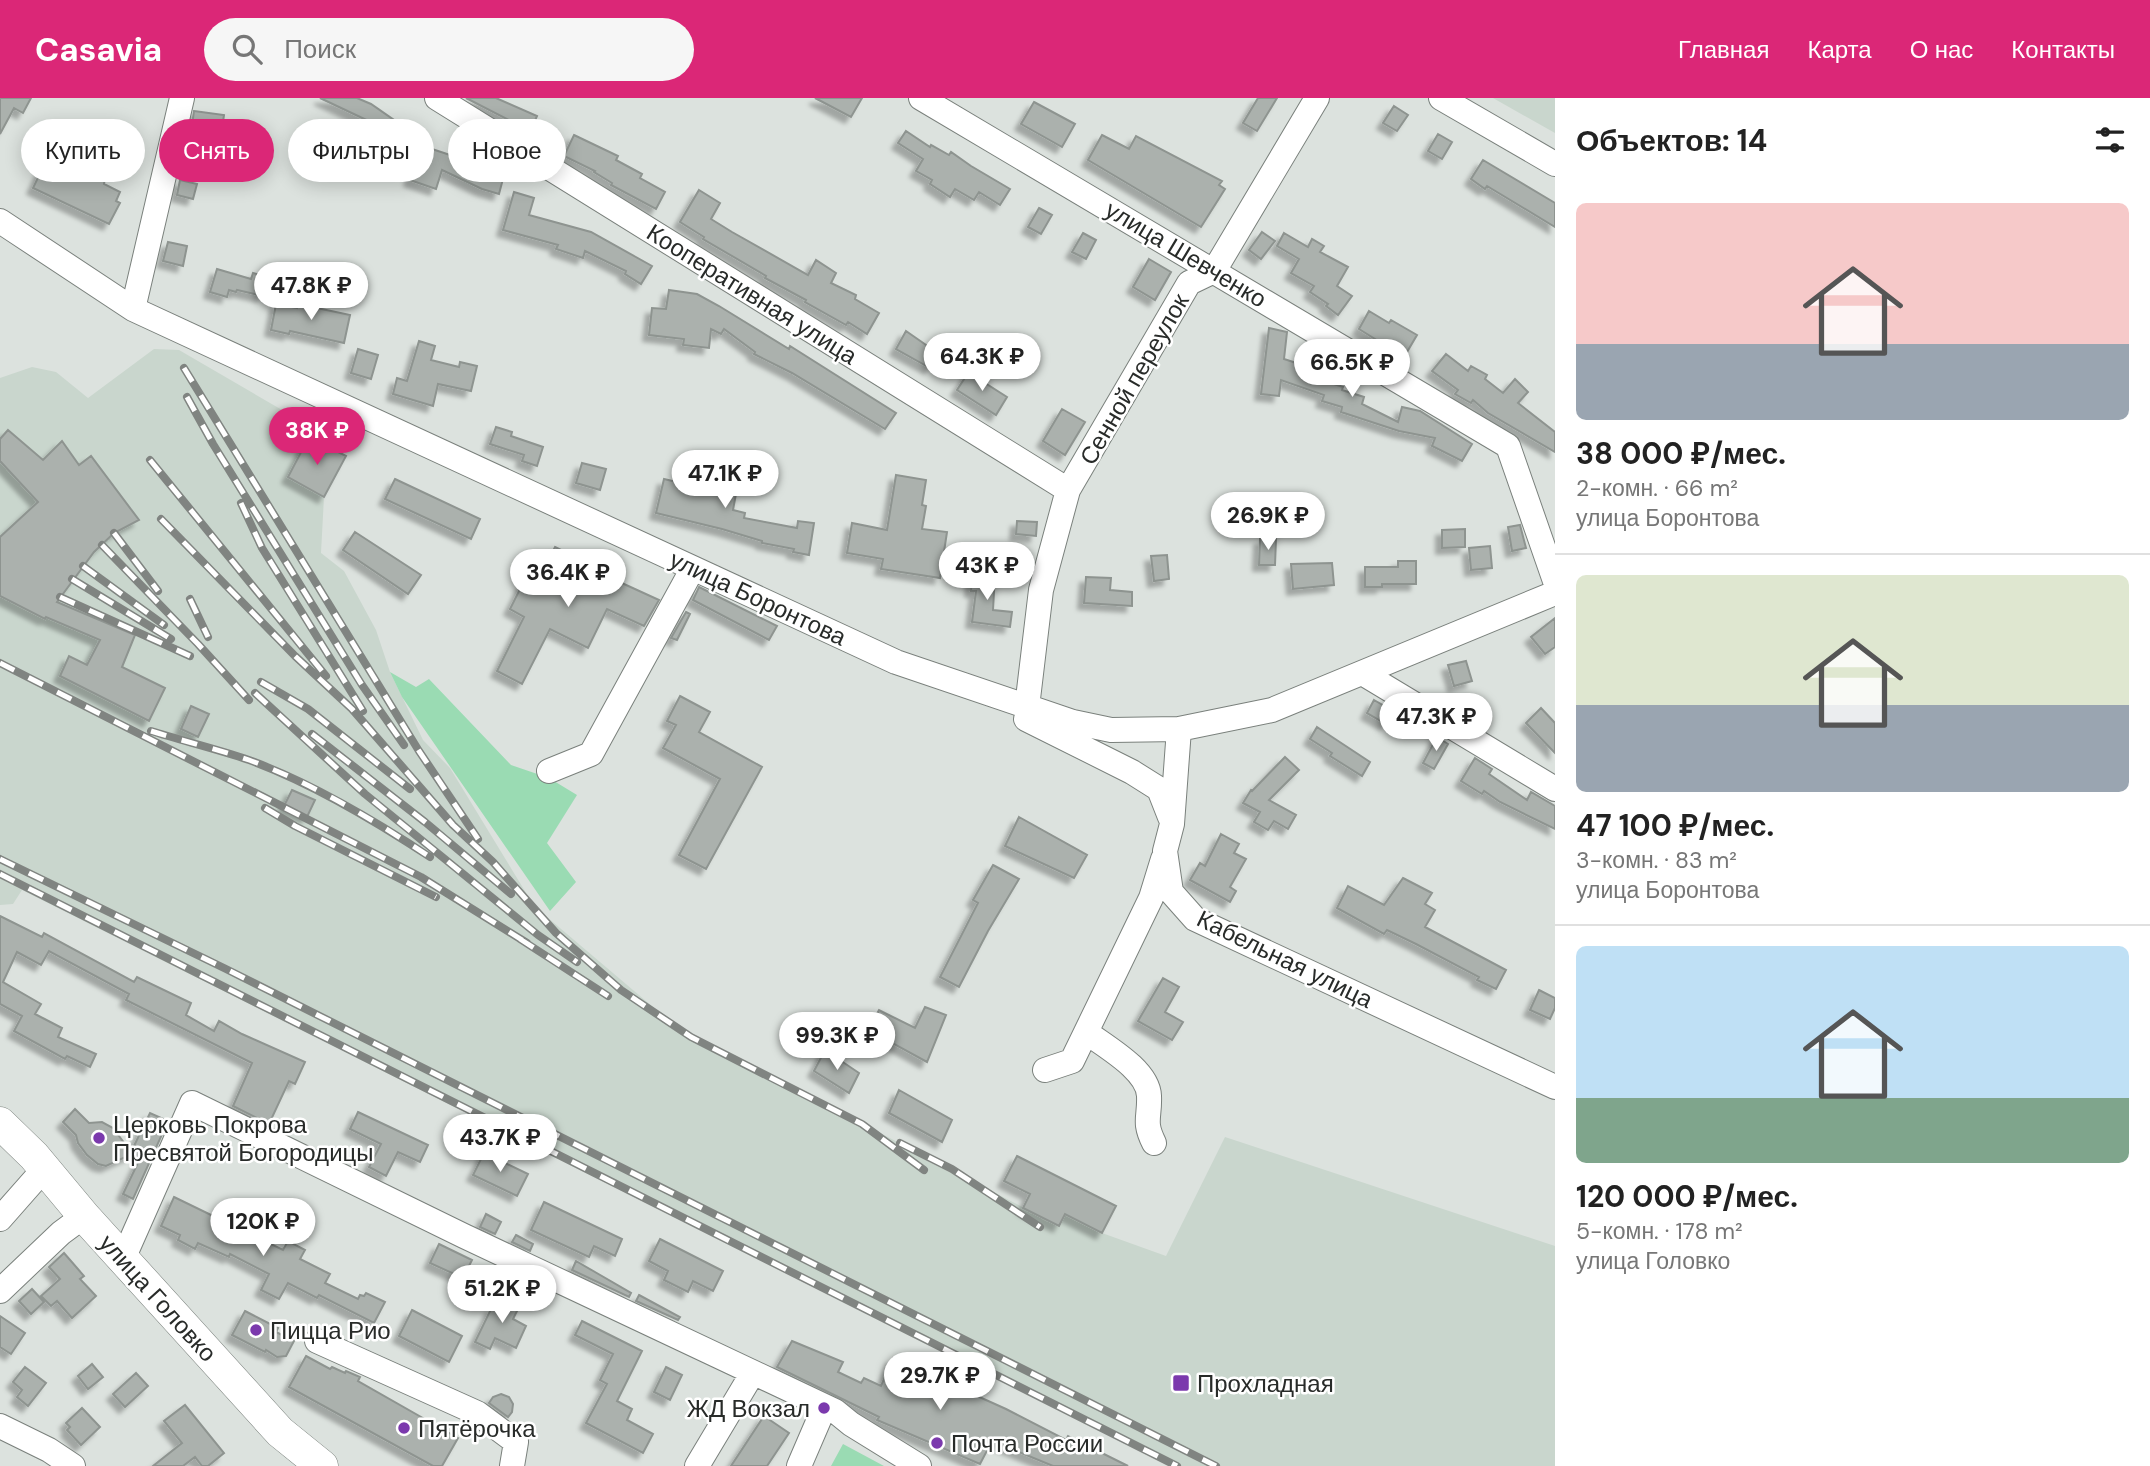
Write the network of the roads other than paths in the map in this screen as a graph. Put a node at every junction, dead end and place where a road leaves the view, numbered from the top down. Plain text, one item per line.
1 (182, 98) edge
2 (437, 98) edge
3 (921, 98) edge
4 (1317, 98) edge
5 (1441, 98) edge
6 (1555, 164) edge
7 (0, 221) edge
8 (1214, 271) junction
9 (133, 309) junction
10 (1068, 490) junction
11 (693, 568) junction
12 (1555, 581) edge
13 (1555, 593) edge
14 (1364, 674) junction
15 (958, 682) junction
16 (1027, 707) junction
17 (1179, 729) junction
18 (549, 771) dead end
19 (1555, 789) edge
20 (1172, 824) junction
21 (1165, 851) junction
22 (1086, 1032) junction
23 (1045, 1070) dead end
24 (1555, 1087) edge
25 (0, 1123) edge
26 (1154, 1143) dead end
27 (44, 1168) junction
28 (84, 1216) junction
29 (0, 1219) edge
30 (123, 1259) junction
31 (0, 1291) edge
32 (317, 1341) dead end
33 (752, 1374) junction
34 (824, 1408) junction
35 (0, 1426) edge
36 (46, 1458) edge
37 (73, 1466) edge
38 (322, 1466) edge
39 (512, 1466) edge
40 (697, 1466) edge
41 (799, 1466) edge
42 (919, 1466) edge

1 - 9 street
2 - 10 street, Кооперативная улица
3 - 8 street, улица Шевченко
4 - 8 street, Сенной переулок
5 - 6 street
7 - 9 street, улица Боронтова
8 - 10 street, Сенной переулок
8 - 12 street, улица Шевченко
9 - 11 street, улица Боронтова
10 - 16 street, Сенной переулок
11 - 15 street, улица Боронтова
11 - 18 street
13 - 14 street, улица Боронтова
14 - 17 street, улица Боронтова
14 - 19 street
15 - 16 street, улица Боронтова
15 - 20 street
16 - 17 street, улица Боронтова
17 - 20 street, Кабельная улица
20 - 21 street, Кабельная улица
21 - 22 street
21 - 24 street, Кабельная улица
22 - 23 street
22 - 26 street
25 - 27 main road, улица Головко
27 - 28 main road, улица Головко
27 - 29 street
28 - 30 main road, улица Головко
28 - 31 street
30 - 33 street
30 - 38 main road, улица Головко
32 - 39 street
33 - 34 street
33 - 40 street
34 - 41 street
34 - 42 street
35 - 36 street
36 - 37 street

